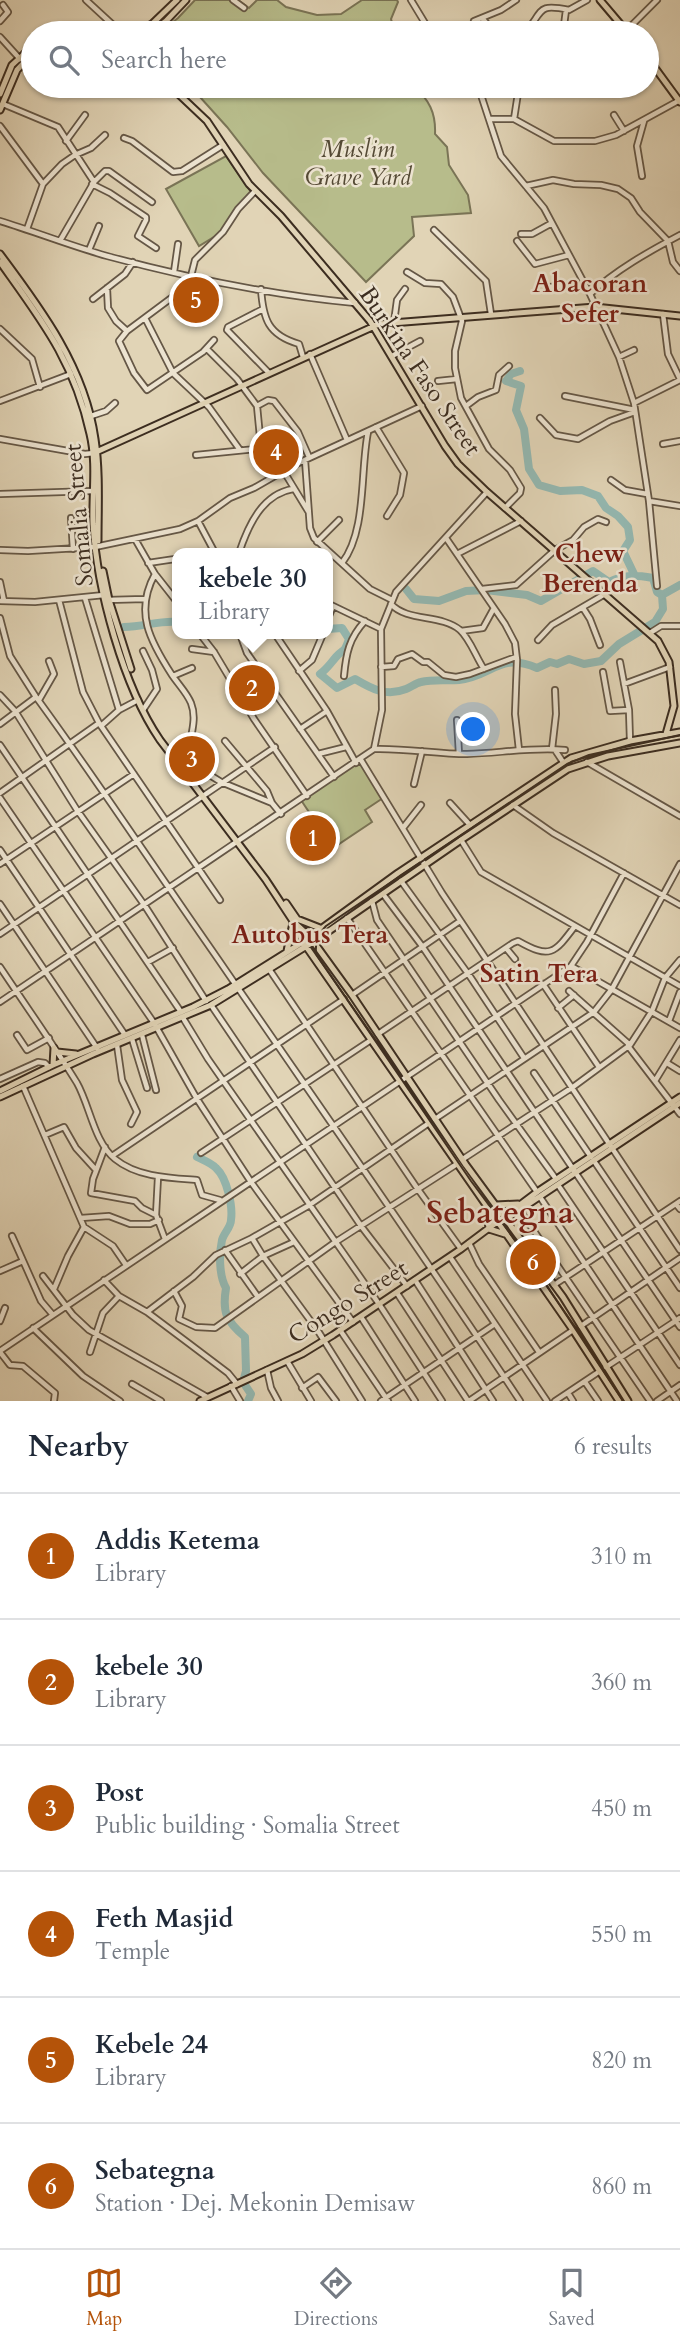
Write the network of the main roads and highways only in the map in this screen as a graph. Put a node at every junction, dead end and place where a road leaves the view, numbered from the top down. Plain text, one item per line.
1 (177, 0) edge
2 (186, 0) edge
3 (600, 0) edge
4 (155, 21) edge
5 (166, 21) edge
6 (618, 21) edge
7 (21, 59) joint
8 (659, 73) edge
9 (0, 94) edge
10 (183, 98) edge
11 (680, 101) edge
12 (2, 107) edge
13 (0, 254) edge
14 (0, 262) edge
15 (680, 316) edge
16 (374, 326) junction
17 (88, 417) junction
18 (95, 453) junction
19 (97, 546) junction
20 (106, 598) junction
21 (674, 706) junction
22 (144, 709) junction
23 (679, 715) edge
24 (680, 732) edge
25 (666, 734) junction
26 (680, 743) edge
27 (241, 841) junction
28 (424, 861) junction
29 (294, 921) junction
30 (320, 928) junction
31 (322, 935) junction
32 (311, 939) junction
33 (304, 944) junction
34 (287, 951) junction
35 (295, 952) junction
36 (321, 954) junction
37 (315, 959) junction
38 (238, 986) junction
39 (155, 1026) junction
40 (82, 1053) junction
41 (64, 1064) junction
42 (51, 1066) junction
43 (0, 1090) edge
44 (0, 1097) edge
45 (680, 1097) edge
46 (676, 1104) edge
47 (432, 1121) junction
48 (495, 1205) junction
49 (487, 1207) junction
50 (522, 1208) junction
51 (505, 1218) junction
52 (497, 1223) junction
53 (490, 1228) junction
54 (507, 1234) junction
55 (518, 1235) junction
56 (603, 1369) junction
57 (203, 1400) edge
58 (619, 1401) edge
59 (628, 1401) edge

1 - 4 main road
2 - 5 main road
3 - 6 main road
7 - 9 main road
7 - 12 main road
8 - 11 main road
10 - 16 main road, Burkina Faso Street
13 - 17 main road
14 - 17 main road, Somalia Street
15 - 16 main road
16 - 18 main road
16 - 21 main road, Burkina Faso Street
17 - 18 main road, Somalia Street
18 - 19 main road
18 - 19 main road, Somalia Street
19 - 20 main road, Somalia Street
20 - 22 main road
20 - 22 main road, Somalia Street
21 - 23 main road
21 - 25 main road, Burkina Faso Street
22 - 27 main road, Somalia Street
24 - 25 main road
25 - 28 main road
26 - 28 main road
27 - 29 main road, Somalia Street
27 - 30 main road
28 - 30 main road
28 - 31 main road
29 - 32 main road
29 - 33 main road, Somalia Street
29 - 34 main road
30 - 32 main road
31 - 32 main road
31 - 36 main road
32 - 33 main road
32 - 36 main road
33 - 34 main road
33 - 35 main road
33 - 37 main road, Somalia Street
34 - 38 main road
35 - 37 main road
35 - 38 main road
36 - 47 main road
37 - 47 main road, Somalia Street
38 - 39 main road
39 - 40 main road
39 - 41 main road
40 - 41 main road
40 - 42 main road
41 - 42 main road
41 - 44 main road
42 - 43 main road
45 - 46 main road
46 - 50 main road
47 - 48 main road
47 - 49 main road
48 - 50 main road
48 - 51 main road
49 - 52 main road
49 - 53 main road
50 - 51 main road
50 - 55 main road
51 - 52 main road
51 - 55 main road
52 - 53 main road
52 - 54 main road
53 - 54 main road
53 - 57 main road, Congo Street
54 - 56 main road
55 - 56 main road
56 - 58 main road
56 - 59 main road

